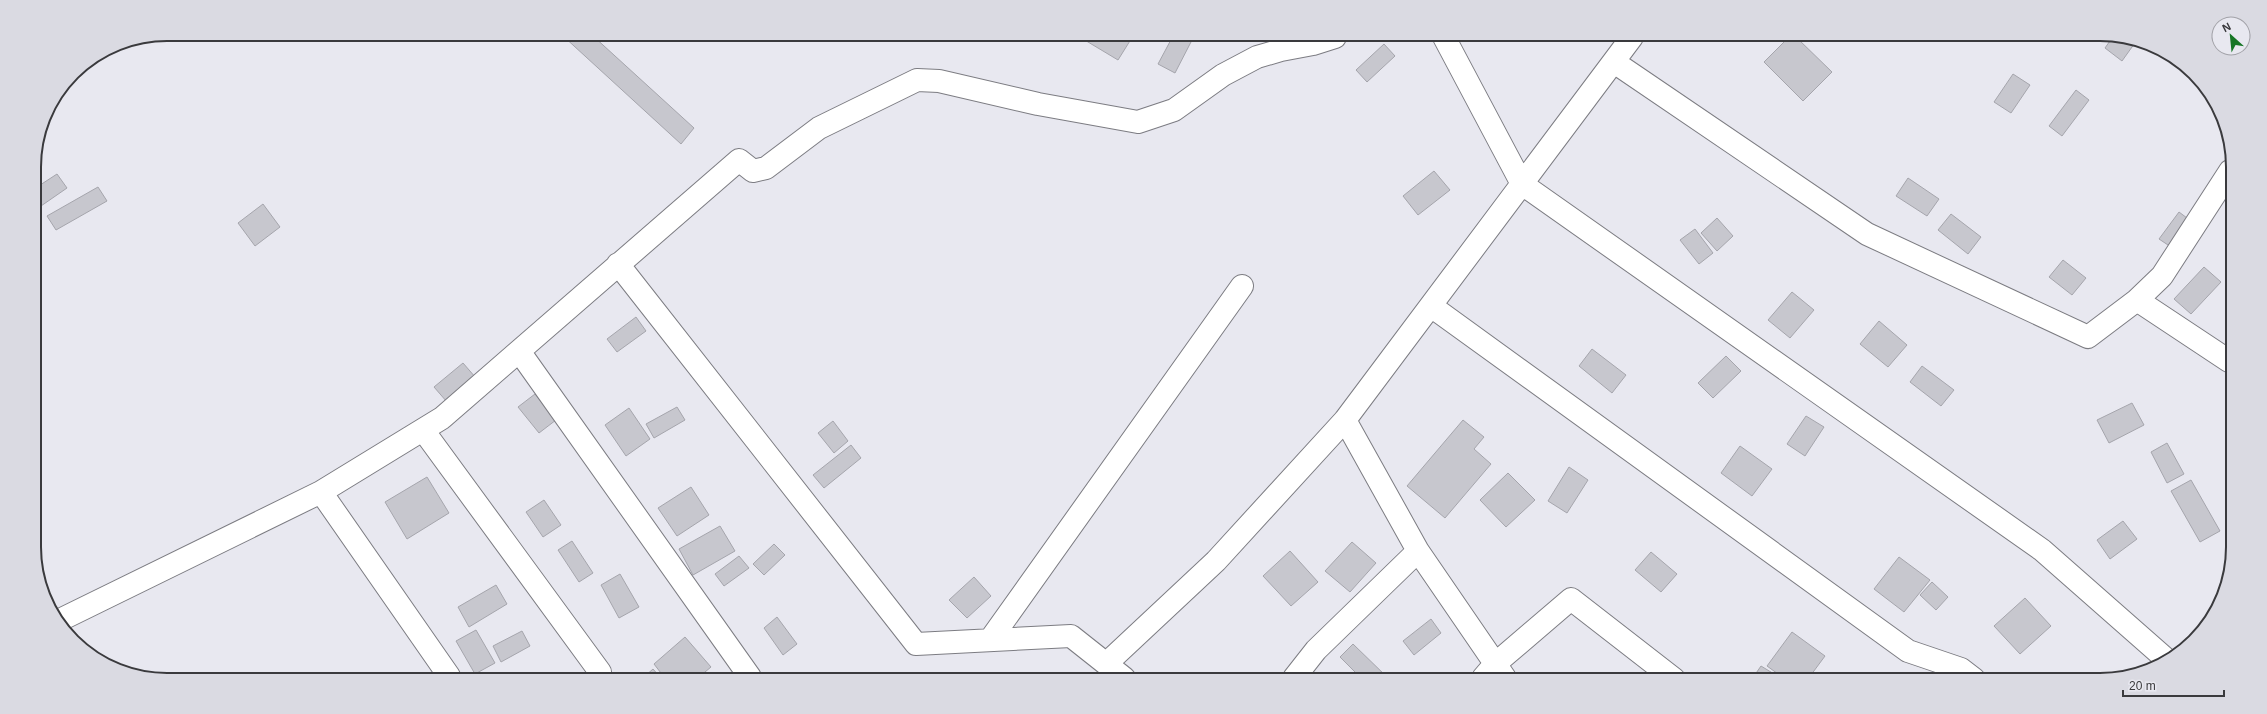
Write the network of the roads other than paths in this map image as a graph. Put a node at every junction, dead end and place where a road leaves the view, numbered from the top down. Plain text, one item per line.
1 (1322, 41) edge
2 (1446, 41) edge
3 (1629, 41) edge
4 (1614, 62) junction
5 (2226, 177) edge
6 (1522, 184) junction
7 (618, 264) junction
8 (1242, 286) dead end
9 (2137, 300) junction
10 (1431, 306) junction
11 (519, 351) junction
12 (2226, 358) edge
13 (1345, 420) junction
14 (423, 430) junction
15 (321, 492) junction
16 (1418, 551) junction
17 (63, 618) edge
18 (990, 640) junction
19 (2163, 656) edge
20 (600, 672) dead end
21 (447, 673) edge
22 (747, 673) edge
23 (1117, 673) edge
24 (1298, 673) edge
25 (1493, 673) edge
26 (1495, 673) edge
27 (1666, 673) edge
28 (1966, 673) edge

1 - 7 street
2 - 6 street
3 - 4 street
4 - 6 street
4 - 9 street
5 - 9 street
6 - 10 street
6 - 19 street
7 - 11 street
7 - 18 street
8 - 18 street
9 - 12 street
10 - 13 street
10 - 28 street
11 - 14 street
11 - 22 street
13 - 16 street
13 - 23 street
14 - 15 street
14 - 20 street
15 - 17 street
15 - 21 street
16 - 24 street
16 - 25 street
18 - 23 street
26 - 27 street

